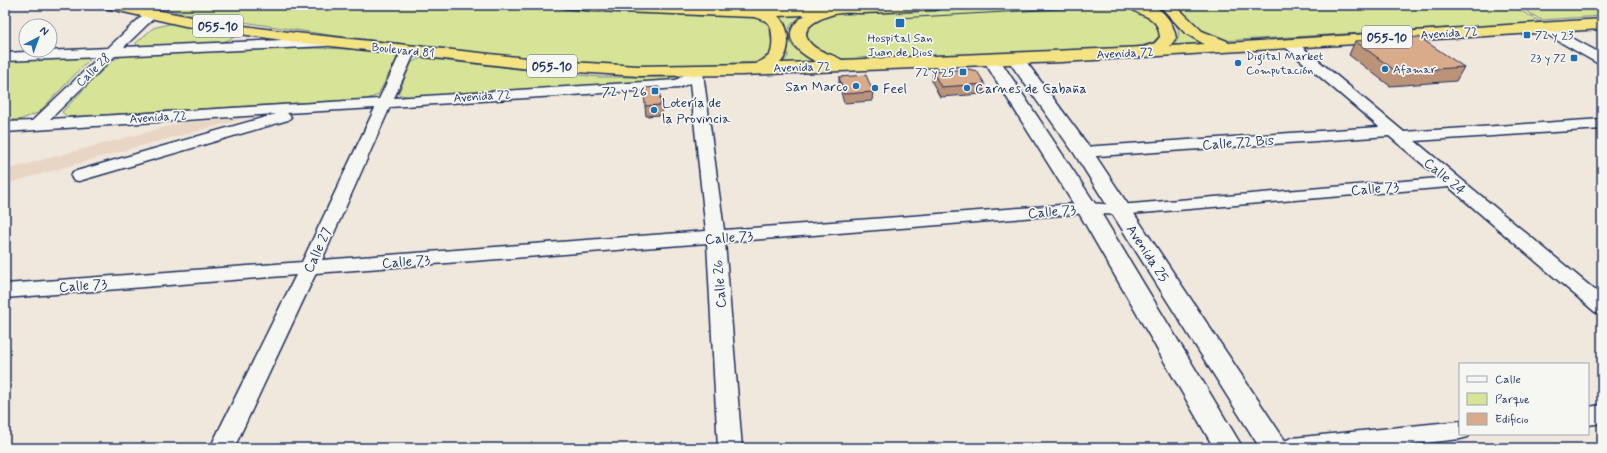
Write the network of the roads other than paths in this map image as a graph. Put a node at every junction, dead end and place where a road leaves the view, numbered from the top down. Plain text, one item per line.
1 (111, 5) edge
2 (570, 5) edge
3 (935, 5) edge
4 (1136, 5) edge
5 (1167, 5) edge
6 (694, 8) edge
7 (832, 10) junction
8 (755, 12) junction
9 (150, 15) junction
10 (1602, 24) edge
11 (1544, 27) junction
12 (326, 42) junction
13 (1290, 44) junction
14 (1230, 47) junction
15 (409, 50) junction
16 (113, 51) junction
17 (1147, 52) junction
18 (5, 57) edge
19 (1016, 60) junction
20 (1602, 60) edge
21 (992, 61) junction
22 (846, 66) junction
23 (760, 69) junction
24 (696, 73) junction
25 (384, 102) junction
26 (318, 106) junction
27 (1602, 124) edge
28 (36, 125) junction
29 (5, 127) edge
30 (1396, 134) junction
31 (1083, 152) junction
32 (79, 176) dead end
33 (1452, 182) junction
34 (1086, 208) junction
35 (1119, 210) junction
36 (716, 238) junction
37 (308, 268) junction
38 (5, 291) edge
39 (1602, 307) edge
40 (1602, 414) edge
41 (1589, 416) edge
42 (1459, 430) edge
43 (222, 448) edge
44 (730, 448) edge
45 (1229, 448) edge
46 (1276, 448) edge
47 (1292, 448) edge

1 - 9 highway, Boulevard 81 / 055-10
2 - 6 highway
3 - 7 highway
4 - 17 highway
5 - 14 highway
6 - 8 highway
7 - 8 highway
7 - 22 highway
8 - 23 highway
9 - 12 highway, Boulevard 81 / 055-10
9 - 16 street, Calle 28
10 - 11 highway, Avenida 72 / 055-10
11 - 13 highway, Avenida 72 / 055-10
11 - 20 street
12 - 15 highway, Boulevard 81 / 055-10
12 - 16 street
13 - 14 highway, Avenida 72 / 055-10
13 - 30 street, Calle 24
14 - 17 highway, Avenida 72 / 055-10
15 - 24 highway, Boulevard 81 / 055-10
15 - 25 street, Calle 27
16 - 18 street
16 - 28 street, Calle 28
17 - 19 highway, Avenida 72 / 055-10
19 - 21 highway, Avenida 72 / 055-10
19 - 31 main road, Avenida 25
21 - 22 highway, Avenida 72 / 055-10
21 - 34 main road, Avenida 25
22 - 23 highway, Avenida 72 / 055-10
23 - 24 highway, Avenida 72 / 055-10
24 - 25 street, Avenida 72
24 - 36 street, Calle 26
25 - 26 street, Avenida 72
25 - 37 street, Calle 27
26 - 28 street, Avenida 72
26 - 32 street
27 - 30 street
28 - 29 street, Avenida 72
30 - 31 street, Calle 72 Bis
30 - 33 street, Calle 24
31 - 35 main road, Avenida 25
33 - 35 street, Calle 73
33 - 39 street, Calle 24
34 - 35 street, Calle 73
34 - 36 street, Calle 73
34 - 45 main road, Avenida 25
35 - 46 main road, Avenida 25
36 - 37 street, Calle 73
36 - 44 street, Calle 26
37 - 38 street, Calle 73
37 - 43 street, Calle 27
40 - 41 street
42 - 47 street

